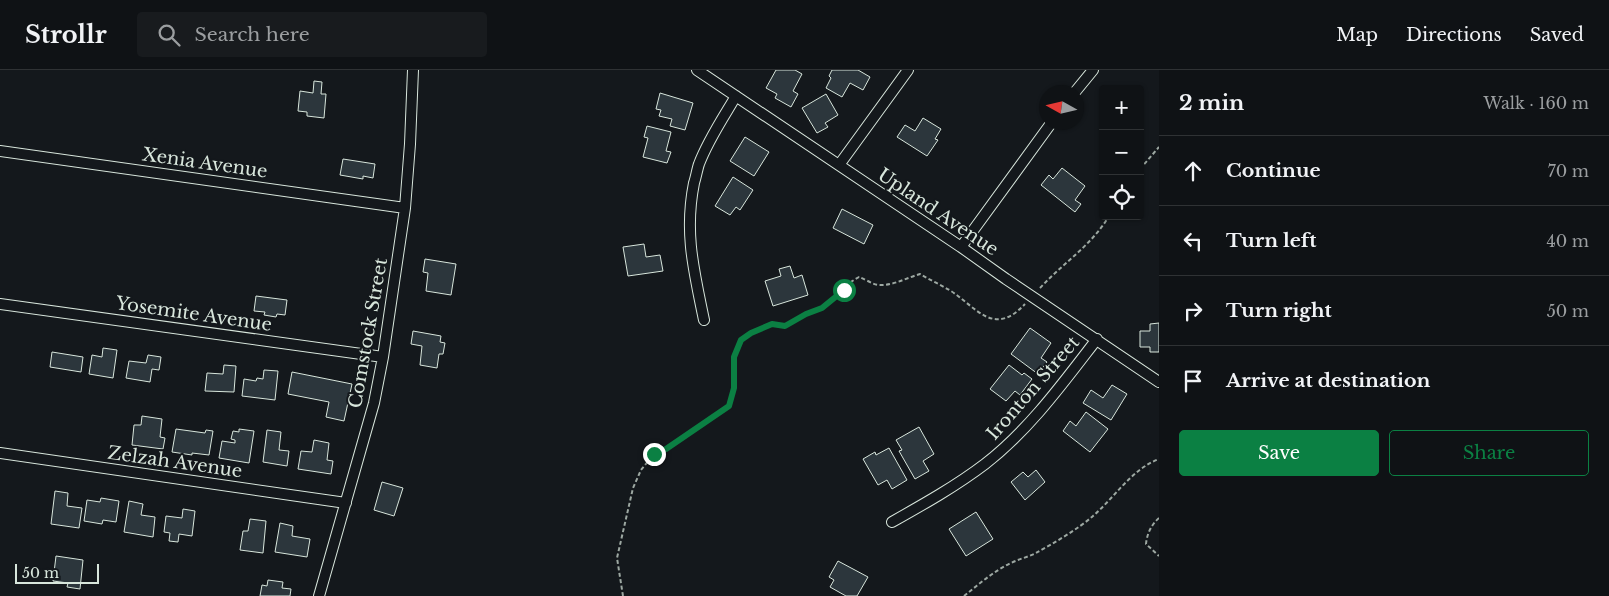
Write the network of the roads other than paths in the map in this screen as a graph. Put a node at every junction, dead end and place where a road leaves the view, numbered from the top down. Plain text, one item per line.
1 (413, 70) edge
2 (698, 70) edge
3 (908, 70) edge
4 (1093, 70) edge
5 (1081, 85) edge
6 (736, 96) junction
7 (1046, 130) edge
8 (0, 151) edge
9 (839, 165) junction
10 (405, 208) junction
11 (961, 247) junction
12 (0, 304) edge
13 (704, 320) dead end
14 (1097, 339) junction
15 (383, 357) junction
16 (1159, 382) edge
17 (0, 453) edge
18 (346, 503) junction
19 (892, 522) dead end
20 (319, 596) edge

1 - 10 street, Comstock Street
2 - 6 street, Upland Avenue
3 - 9 street
4 - 5 street
6 - 9 street, Upland Avenue
6 - 13 street
7 - 11 street
8 - 10 street, Xenia Avenue
9 - 11 street, Upland Avenue
10 - 15 street, Comstock Street
11 - 14 street, Upland Avenue
12 - 15 street, Yosemite Avenue
14 - 16 street, Upland Avenue
14 - 19 street, Ironton Street
15 - 18 street, Comstock Street
17 - 18 street, Zelzah Avenue
18 - 20 street, Comstock Street

